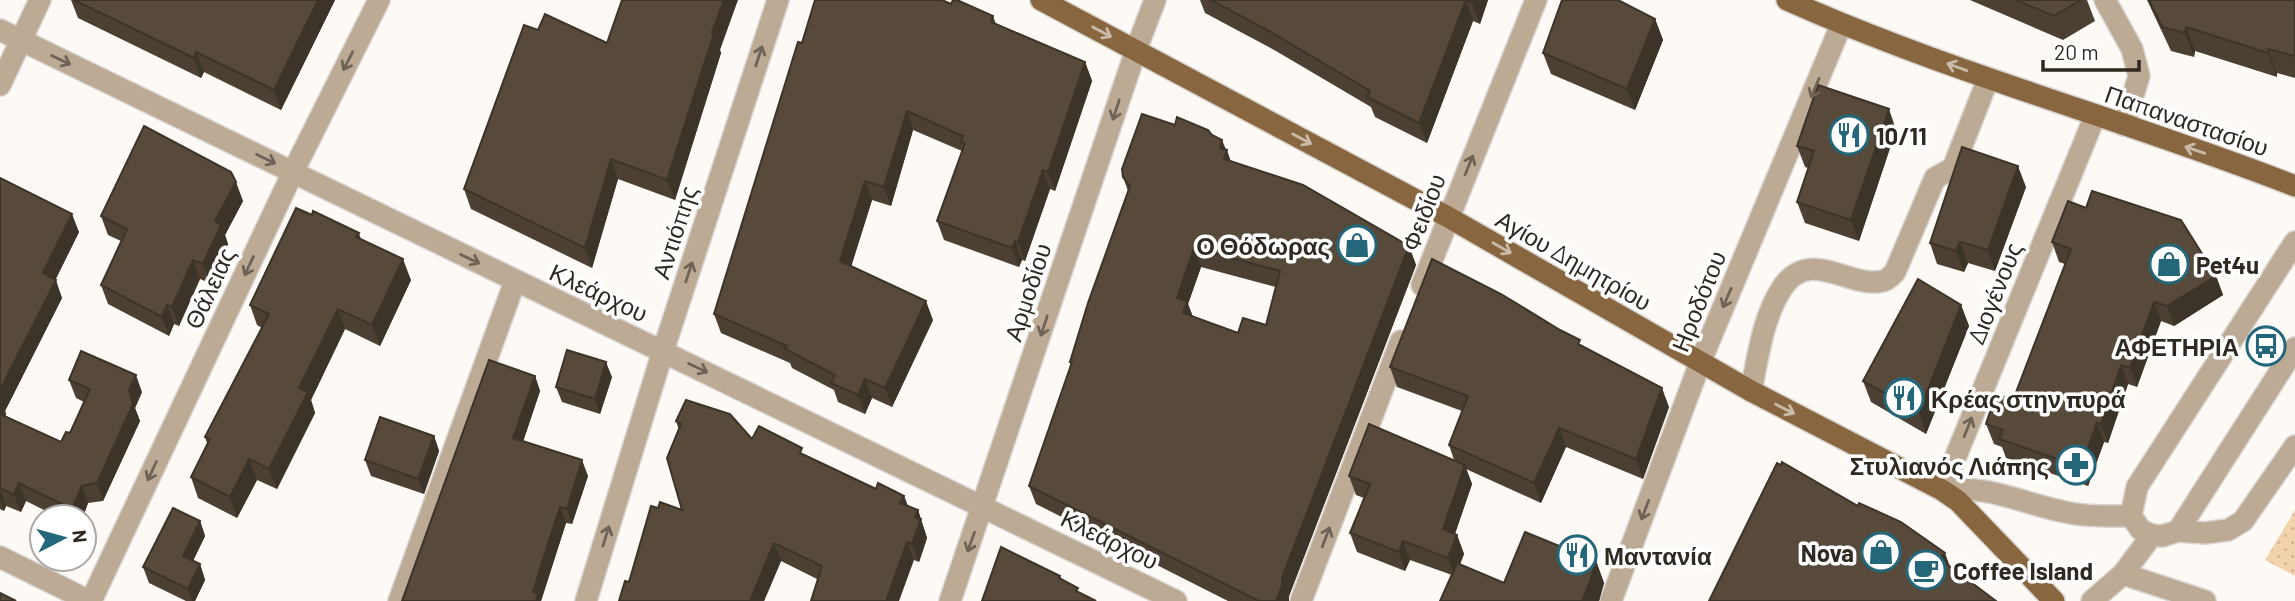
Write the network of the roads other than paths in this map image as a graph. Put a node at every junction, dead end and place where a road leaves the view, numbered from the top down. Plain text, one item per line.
1 (40, 0) edge
2 (379, 0) edge
3 (778, 0) edge
4 (1041, 0) edge
5 (1155, 0) edge
6 (1536, 0) edge
7 (1787, 0) edge
8 (2105, 0) edge
9 (1841, 25) junction
10 (0, 30) edge
11 (22, 40) junction
12 (1136, 50) junction
13 (1988, 79) junction
14 (0, 85) edge
15 (2095, 116) junction
16 (2124, 125) junction
17 (293, 172) junction
18 (2295, 186) edge
19 (1448, 217) junction
20 (2295, 242) edge
21 (515, 281) junction
22 (2295, 348) edge
23 (663, 351) junction
24 (1700, 363) junction
25 (1751, 391) junction
26 (2295, 446) edge
27 (1942, 490) junction
28 (984, 506) junction
29 (2131, 516) junction
30 (2178, 531) junction
31 (2152, 535) junction
32 (0, 557) edge
33 (2123, 574) junction
34 (90, 601) edge
35 (399, 601) edge
36 (586, 601) edge
37 (950, 601) edge
38 (1176, 601) edge
39 (1301, 601) edge
40 (1611, 601) edge
41 (2054, 601) edge
42 (2092, 601) edge
43 (2205, 601) edge

1 - 11 street
2 -> 17 street, Θάλειας
23 -> 3 street, Αντιόπης
4 -> 12 main road, Αγίου Δημητρίου
5 - 12 street, Αρμοδίου
19 -> 6 street, Φειδίου
7 - 9 main road, Παπαναστασίου
8 - 16 street
13 -> 9 main road, Παπαναστασίου
9 -> 24 street, Ηροδότου
10 - 11 street, Κλεάρχου
11 - 14 street
11 -> 17 street, Κλεάρχου
12 -> 19 main road, Αγίου Δημητρίου
12 -> 28 street, Αρμοδίου
13 - 15 main road, Παπαναστασίου
13 - 25 street
15 - 16 main road, Παπαναστασίου
27 -> 15 street, Διογένους
18 -> 16 main road, Παπαναστασίου
17 -> 21 street, Κλεάρχου
17 -> 34 street, Θάλειας
19 -> 24 main road, Αγίου Δημητρίου
39 -> 19 street, Φειδίου
20 - 29 street
21 - 23 street, Κλεάρχου
21 - 35 street
22 - 30 street
23 -> 28 street, Κλεάρχου
36 -> 23 street, Αντιόπης
24 - 25 main road, Αγίου Δημητρίου
24 -> 40 street, Ηροδότου
25 -> 27 main road, Αγίου Δημητρίου
26 - 30 street
27 - 29 street
27 - 41 main road, Αγίου Δημητρίου
28 -> 37 street, Αρμοδίου
28 - 38 street, Κλεάρχου
29 - 31 street
30 - 31 street
31 - 33 street
32 - 34 street
33 - 42 street
33 - 43 street

